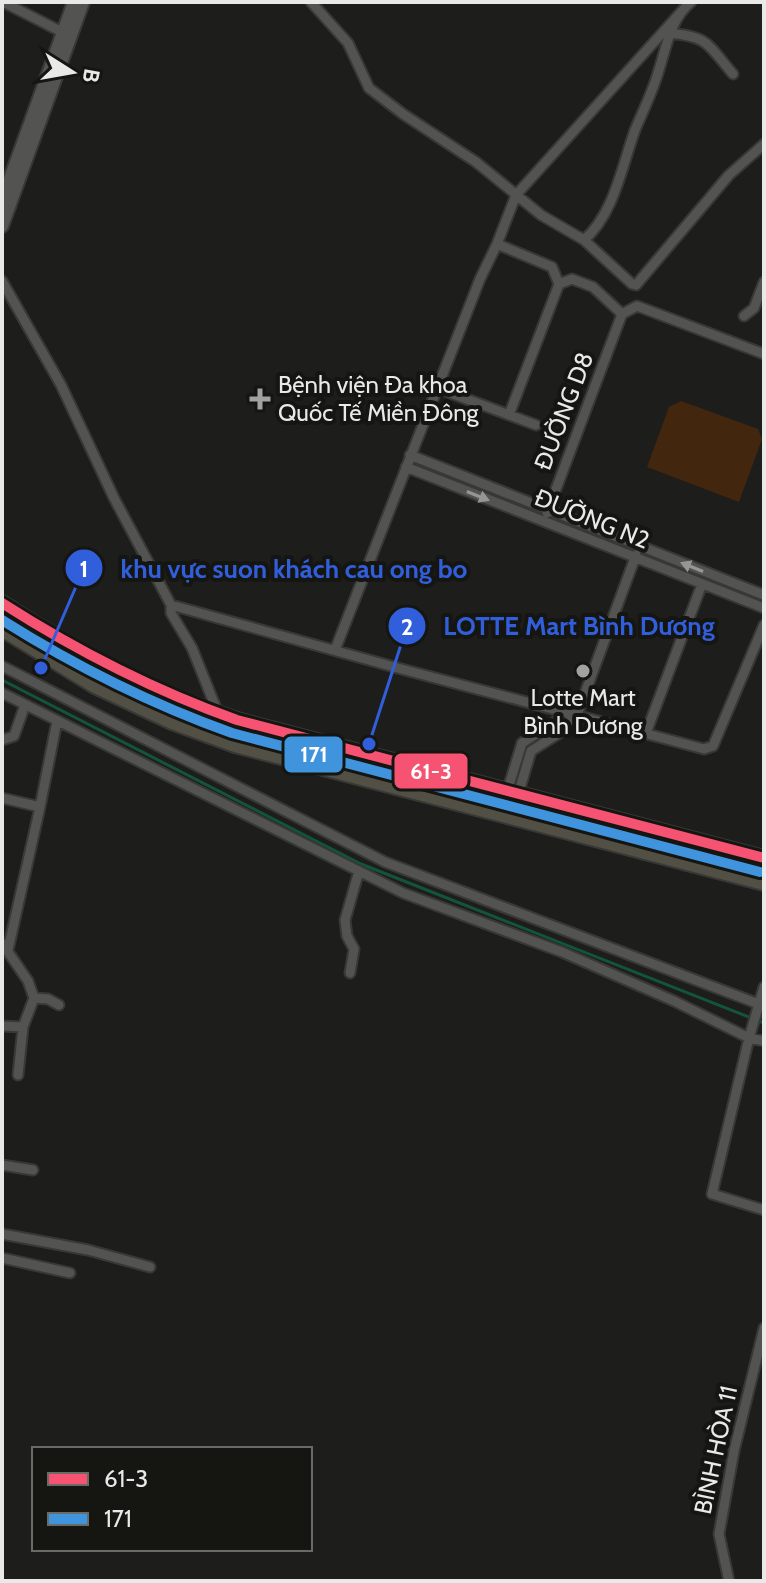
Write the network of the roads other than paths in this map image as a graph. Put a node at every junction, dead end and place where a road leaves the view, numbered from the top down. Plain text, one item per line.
1 (3, 2) edge
2 (74, 2) edge
3 (83, 2) edge
4 (311, 2) edge
5 (691, 2) edge
6 (682, 11) junction
7 (62, 32) junction
8 (669, 33) junction
9 (733, 74) dead end
10 (43, 100) junction
11 (764, 144) edge
12 (516, 195) junction
13 (2, 201) edge
14 (2, 226) edge
15 (584, 240) junction
16 (497, 244) junction
17 (2, 281) edge
18 (764, 282) edge
19 (559, 284) junction
20 (622, 314) junction
21 (744, 316) dead end
22 (764, 354) edge
23 (437, 388) junction
24 (509, 415) junction
25 (536, 425) dead end
26 (410, 455) junction
27 (406, 467) junction
28 (548, 510) junction
29 (544, 522) junction
30 (639, 546) junction
31 (635, 558) junction
32 (702, 584) junction
33 (764, 595) edge
34 (2, 603) edge
35 (171, 605) junction
36 (764, 608) edge
37 (764, 625) edge
38 (2, 629) edge
39 (335, 650) junction
40 (2, 666) edge
41 (2, 693) edge
42 (25, 705) junction
43 (218, 714) junction
44 (577, 715) junction
45 (57, 721) junction
46 (646, 733) junction
47 (2, 740) edge
48 (512, 793) junction
49 (2, 798) edge
50 (40, 807) junction
51 (764, 858) edge
52 (359, 871) junction
53 (764, 883) edge
54 (5, 947) edge
55 (350, 973) dead end
56 (764, 987) edge
57 (34, 998) junction
58 (59, 1005) dead end
59 (761, 1006) edge
60 (2, 1026) edge
61 (23, 1027) junction
62 (750, 1035) junction
63 (764, 1041) edge
64 (18, 1075) dead end
65 (2, 1165) edge
66 (33, 1170) dead end
67 (764, 1210) edge
68 (2, 1234) edge
69 (2, 1258) edge
70 (150, 1267) dead end
71 (70, 1273) dead end
72 (764, 1328) edge
73 (729, 1581) edge

1 - 7 street
2 - 7 main road
3 - 10 main road
4 - 12 street
5 - 6 street
6 - 8 street
6 - 12 street
7 - 10 main road
8 - 9 street
8 - 15 street
10 - 13 main road
10 - 14 main road
11 - 15 street
12 - 15 street
12 - 16 street
16 - 19 street
16 - 23 street
17 - 35 street
18 - 21 street
19 - 20 street
19 - 24 street
20 - 22 street
20 - 28 street, ĐƯỜNG D8
23 - 24 street
23 - 26 street
24 - 25 street
26 - 27 street
26 - 28 street, ĐƯỜNG N2
27 -> 29 street, ĐƯỜNG N2
27 - 39 street
28 - 29 street, ĐƯỜNG D8
28 - 30 street, ĐƯỜNG N2
29 - 31 street, ĐƯỜNG N2
30 - 31 street
33 -> 30 street, ĐƯỜNG N2
31 - 32 street, ĐƯỜNG N2
31 - 44 street
32 - 36 street, ĐƯỜNG N2
32 - 46 street
34 - 43 highway
35 - 39 street
35 - 43 street
37 - 46 street
38 - 53 highway
39 - 44 street
40 - 59 street
41 - 42 street
42 - 45 street
42 - 47 street
43 - 48 highway
44 - 46 street
44 - 48 street
45 - 50 street
45 - 52 street
48 - 51 highway
49 - 50 street
50 - 54 street
52 - 55 street
52 - 62 street
54 - 57 street
56 - 59 street
57 - 58 street
57 - 61 street
59 - 62 street
60 - 61 street
61 - 64 street
62 - 63 street
62 - 67 street
65 - 66 street
68 - 70 street
69 - 71 street
72 - 73 street, BÌNH HÒA 11

